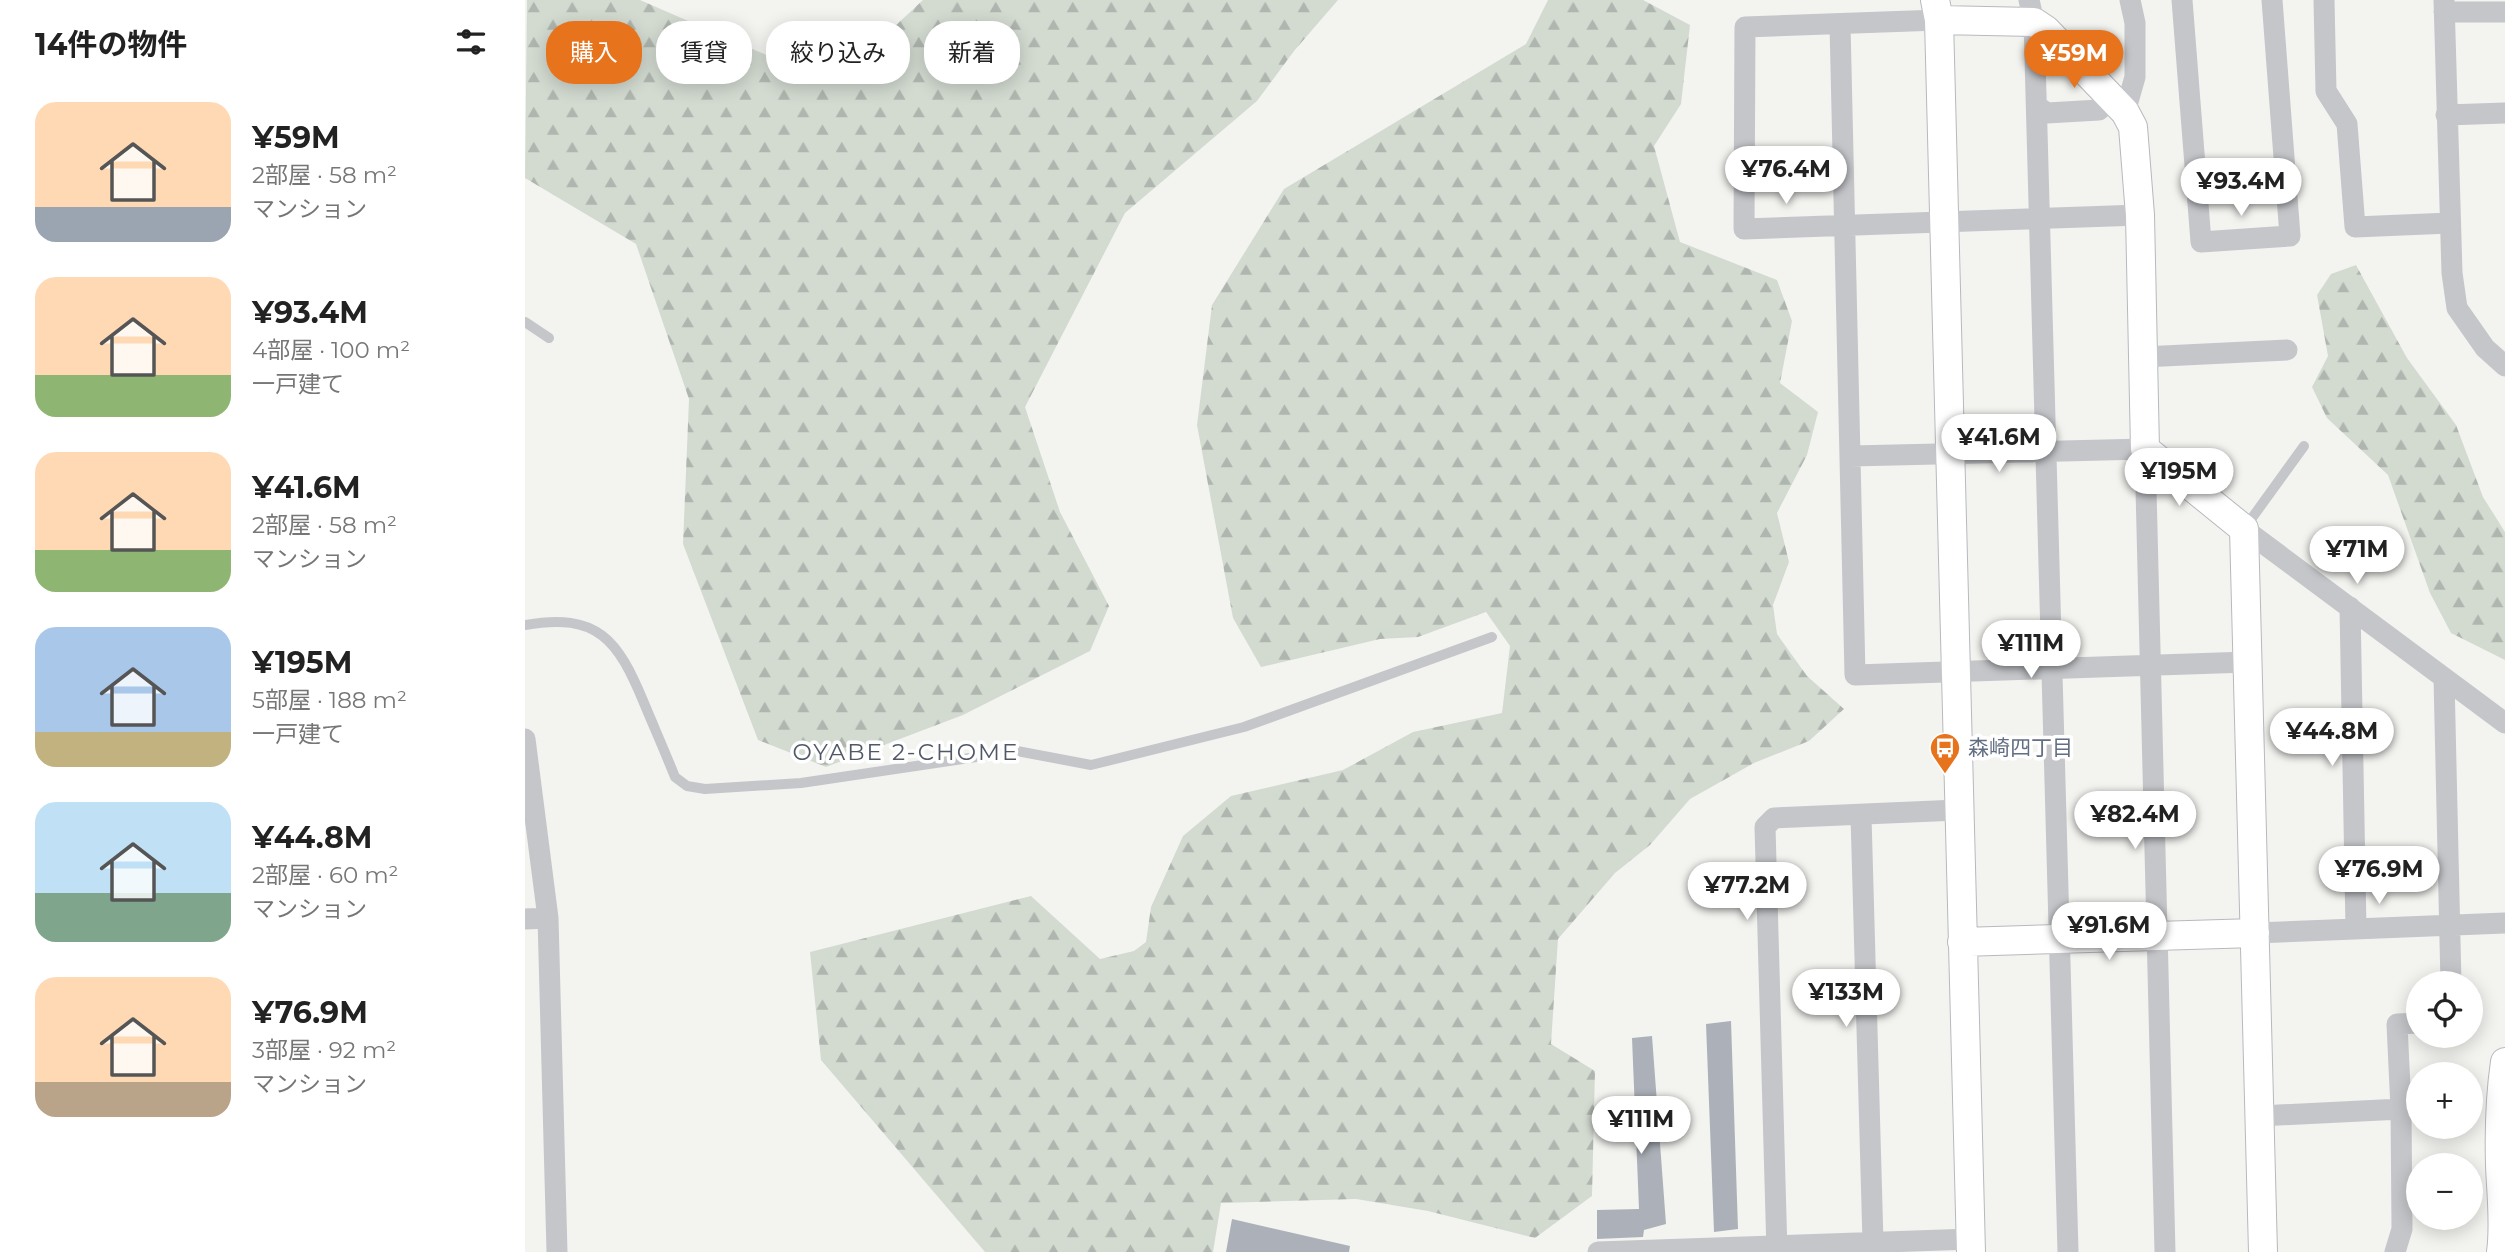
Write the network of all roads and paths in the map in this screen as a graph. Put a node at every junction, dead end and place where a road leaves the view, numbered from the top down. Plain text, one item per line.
1 (2130, 0) edge
2 (2182, 0) edge
3 (2272, 0) edge
4 (2324, 0) edge
5 (2444, 6) edge
6 (1937, 10) edge
7 (2032, 11) edge
8 (2505, 12) edge
9 (1840, 24) junction
10 (2119, 105) junction
11 (2037, 106) junction
12 (2505, 113) edge
13 (2446, 115) junction
14 (2140, 215) junction
15 (2040, 219) junction
16 (1945, 222) junction
17 (2450, 223) junction
18 (1846, 225) junction
19 (525, 322) edge
20 (549, 338) dead end
21 (2287, 350) dead end
22 (2143, 357) junction
23 (2505, 366) edge
24 (2304, 446) dead end
25 (2145, 449) junction
26 (2046, 452) junction
27 (1951, 454) junction
28 (1851, 456) junction
29 (2244, 528) junction
30 (2350, 607) junction
31 (525, 625) edge
32 (1492, 637) dead end
33 (2248, 662) junction
34 (2150, 666) junction
35 (2052, 670) junction
36 (1956, 672) junction
37 (2444, 678) junction
38 (2505, 723) edge
39 (525, 739) edge
40 (1958, 810) junction
41 (1861, 816) junction
42 (548, 918) junction
43 (525, 919) edge
44 (2505, 923) edge
45 (2448, 925) junction
46 (2356, 928) junction
47 (2255, 933) junction
48 (2158, 937) junction
49 (2060, 939) junction
50 (1962, 942) junction
51 (2450, 971) edge
52 (2406, 1024) edge
53 (2505, 1062) edge
54 (2401, 1109) junction
55 (2260, 1116) junction
56 (1873, 1242) junction
57 (1971, 1246) edge
58 (1776, 1248) edge
59 (557, 1252) edge
60 (1598, 1252) edge
61 (2069, 1252) edge
62 (2165, 1252) edge
63 (2263, 1252) edge
64 (2395, 1252) edge
65 (2501, 1252) edge

1 - 10 street
2 - 3 street
4 - 17 street
5 - 8 street
5 - 13 street
6 - 7 street
6 - 9 street
6 - 16 street
7 - 10 street
7 - 11 street
9 - 18 street
9 - 18 street
10 - 11 street
10 - 14 street
11 - 15 street
12 - 13 street
13 - 17 street
14 - 15 street
14 - 22 street
15 - 16 street
15 - 26 street
16 - 18 street
16 - 27 street
17 - 23 street
18 - 28 street
19 - 20 lane
21 - 22 street
22 - 25 street
24 - 29 lane
25 - 26 street
25 - 29 street
25 - 34 street
26 - 27 street
26 - 35 street
27 - 28 street
27 - 36 street
28 - 36 street
29 - 30 street
29 - 33 street
30 - 37 street
30 - 46 street
31 - 32 lane
33 - 34 street
33 - 47 street
34 - 35 street
34 - 48 street
35 - 36 street
35 - 49 street
36 - 40 street
37 - 38 street
37 - 45 street
39 - 42 street
40 - 41 street
40 - 50 street
41 - 56 street
41 - 58 street
42 - 43 street
42 - 59 street
44 - 45 street
45 - 46 street
45 - 51 street
46 - 47 street
47 - 48 street
47 - 55 street
48 - 49 street
48 - 62 street
49 - 50 street
49 - 61 street
50 - 57 street
52 - 54 street
53 - 65 street
54 - 55 street
54 - 64 street
55 - 63 street
56 - 57 street
56 - 58 street
58 - 60 street

